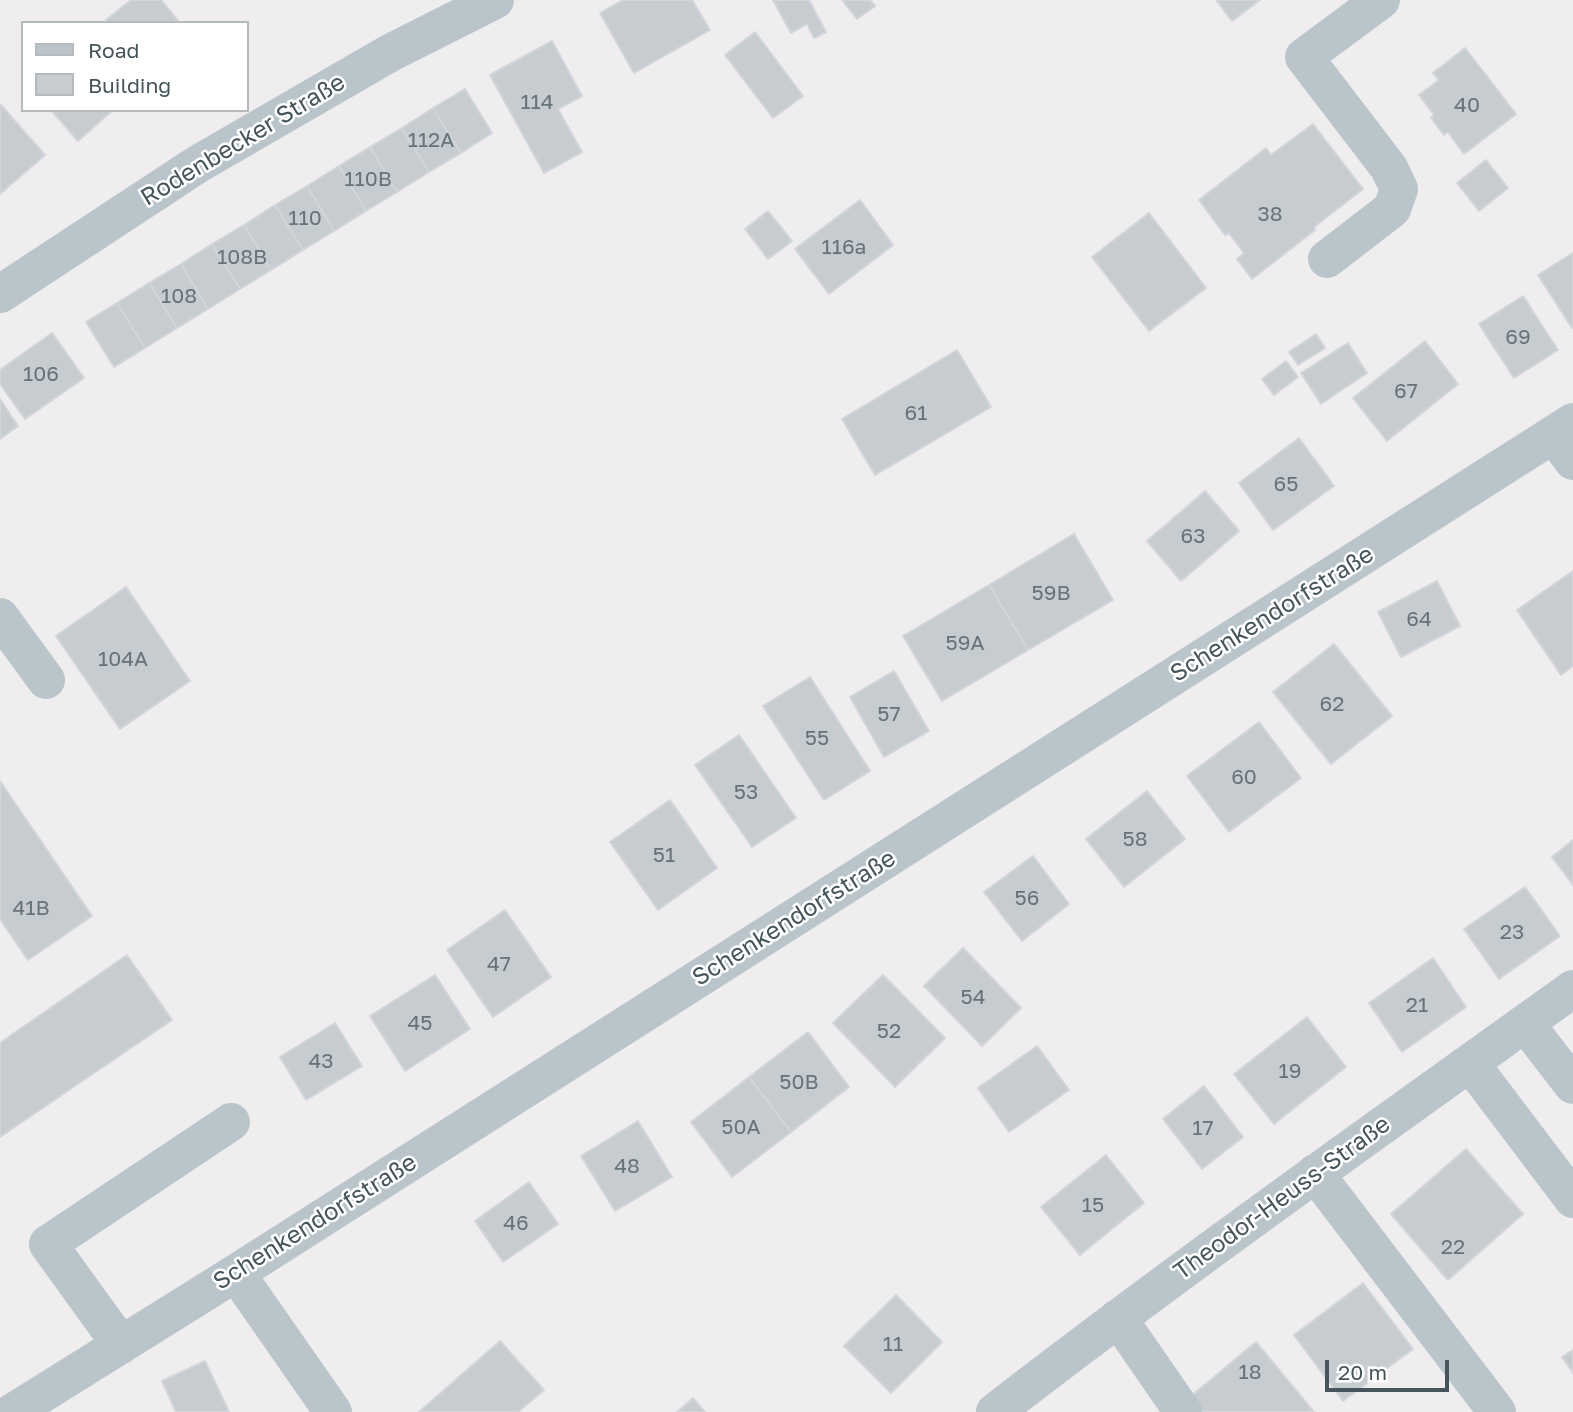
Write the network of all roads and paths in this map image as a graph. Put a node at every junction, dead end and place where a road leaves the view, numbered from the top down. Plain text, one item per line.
1 (495, 0) edge
2 (1381, 0) edge
3 (1327, 259) dead end
4 (0, 293) edge
5 (1567, 439) edge
6 (0, 617) edge
7 (46, 680) dead end
8 (1573, 989) edge
9 (1525, 1023) junction
10 (1469, 1063) junction
11 (1573, 1085) edge
12 (231, 1122) dead end
13 (1315, 1173) junction
14 (1573, 1199) edge
15 (236, 1273) junction
16 (1118, 1318) junction
17 (121, 1345) junction
18 (13, 1412) edge
19 (333, 1412) edge
20 (995, 1412) edge
21 (1183, 1412) edge
22 (1497, 1412) edge

1 - 4 street, Rodenbecker Straße
2 - 3 street
5 - 15 street, Schenkendorfstraße
6 - 7 street
8 - 9 street, Theodor-Heuss-Straße
9 - 10 street, Theodor-Heuss-Straße
9 - 11 street
10 - 13 street, Theodor-Heuss-Straße
10 - 14 street
12 - 17 street
13 - 16 street, Theodor-Heuss-Straße
13 - 22 street
15 - 17 street, Schenkendorfstraße
15 - 19 street
16 - 20 street, Theodor-Heuss-Straße
16 - 21 street
17 - 18 street, Schenkendorfstraße

